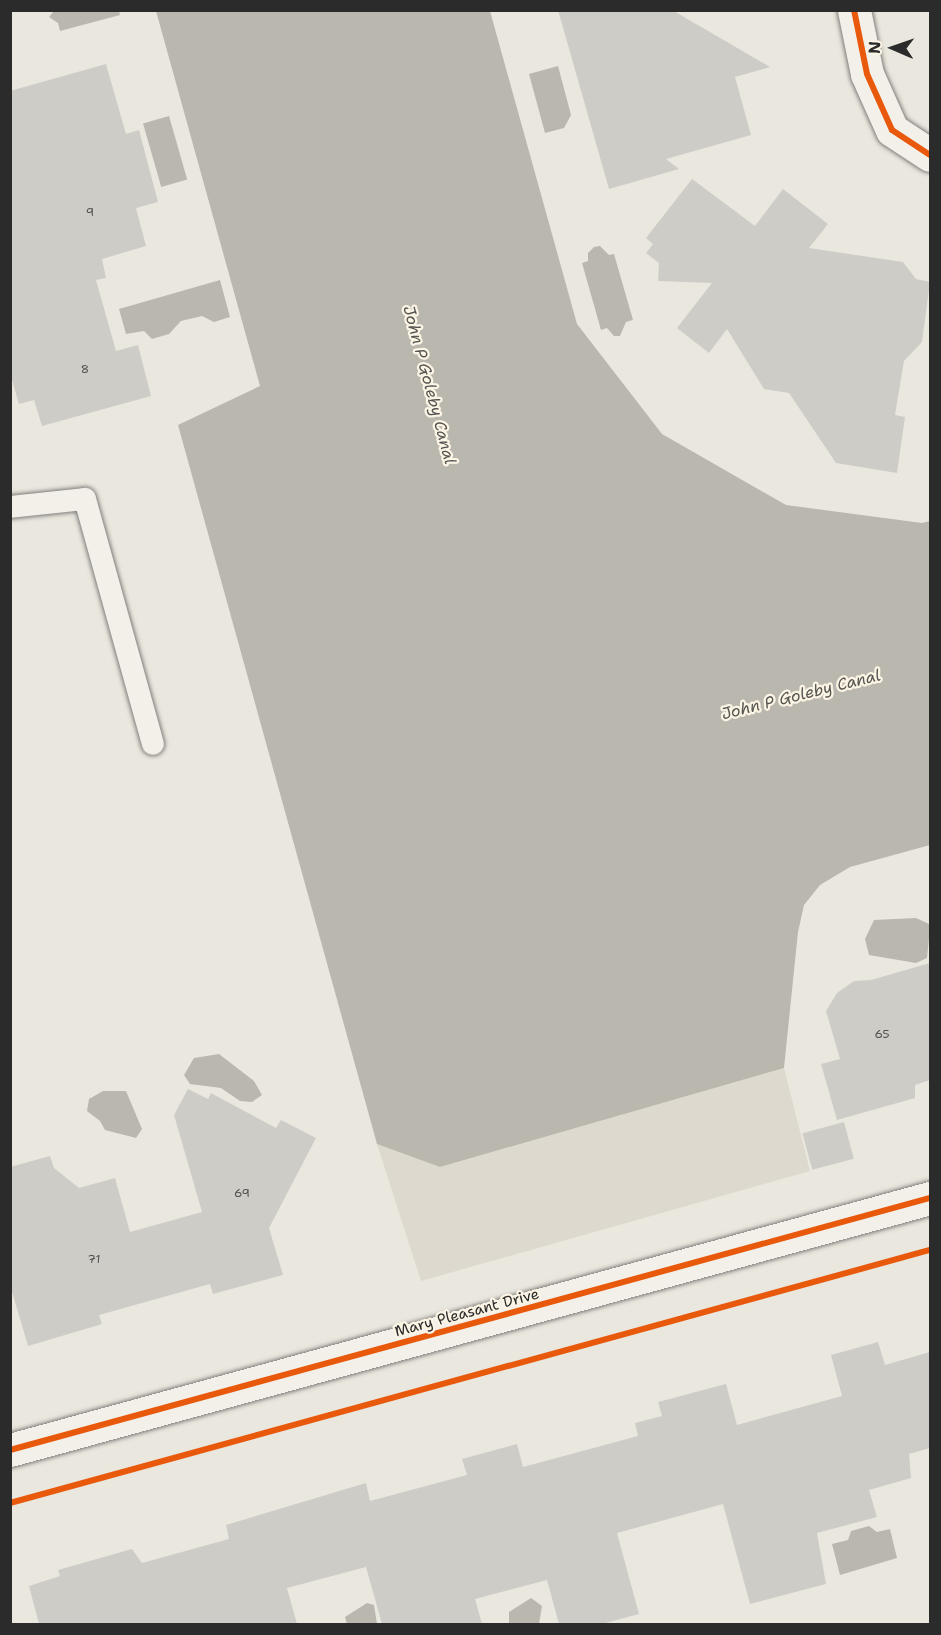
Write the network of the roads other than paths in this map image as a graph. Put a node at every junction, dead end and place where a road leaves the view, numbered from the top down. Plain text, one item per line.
1 (854, 10) edge
2 (930, 155) edge
3 (10, 507) edge
4 (153, 744) dead end
5 (930, 1198) edge
6 (10, 1450) edge

1 - 2 street
3 - 4 lane
5 - 6 street, Mary Pleasant Drive

